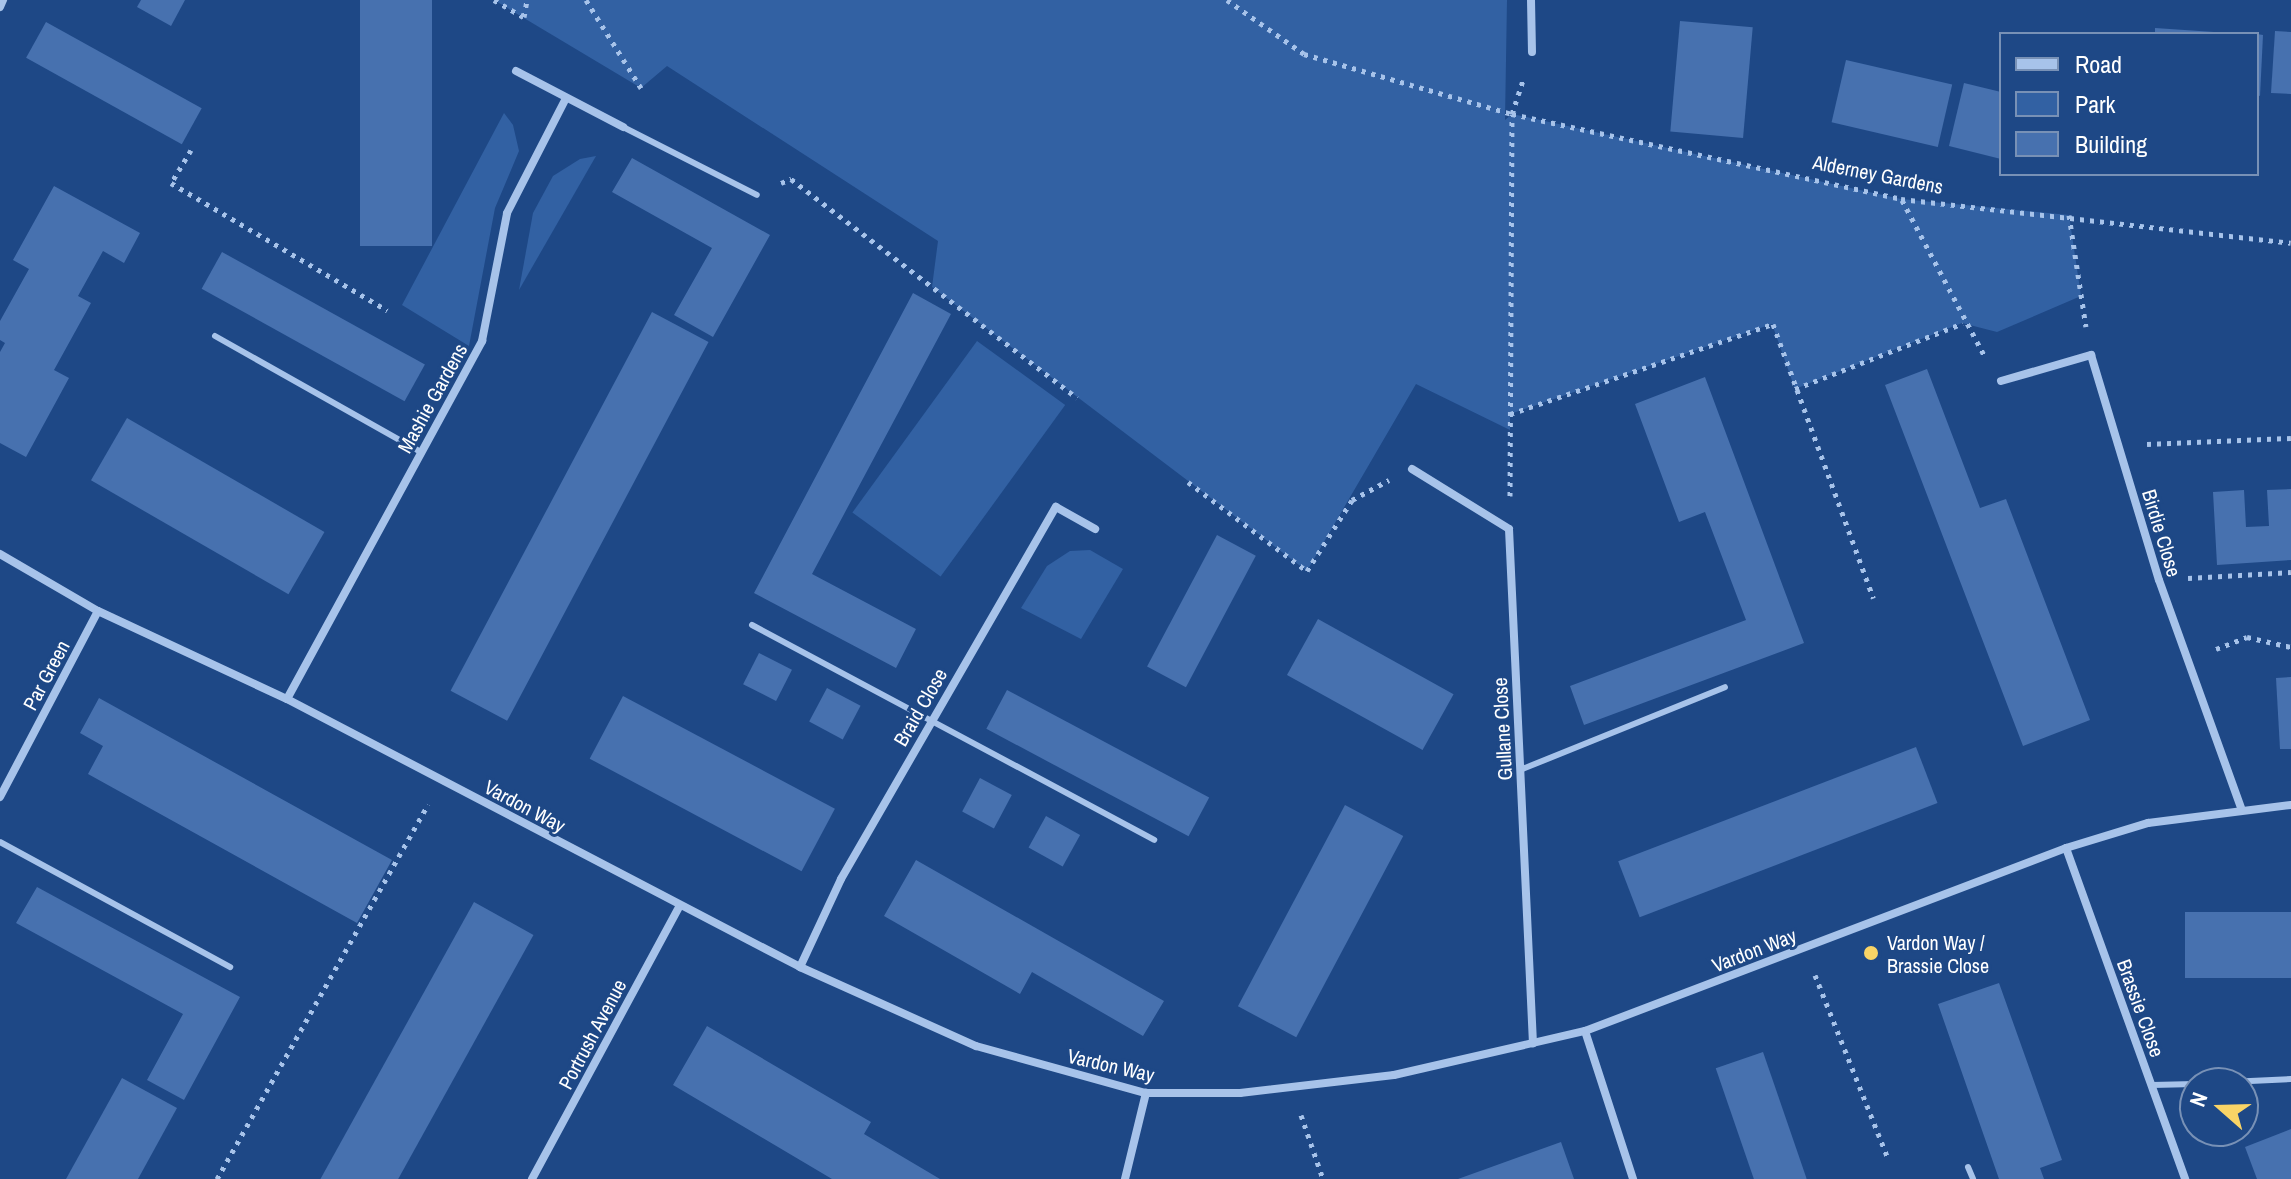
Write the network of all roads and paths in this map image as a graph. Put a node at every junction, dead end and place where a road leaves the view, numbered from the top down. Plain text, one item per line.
1 (3, 0) edge
2 (494, 0) edge
3 (527, 0) edge
4 (586, 0) edge
5 (1227, 0) edge
6 (1531, 0) edge
7 (0, 7) edge
8 (1532, 52) joint
9 (516, 71) dead end
10 (641, 88) dead end
11 (566, 98) junction
12 (1512, 114) junction
13 (623, 127) joint
14 (191, 150) dead end
15 (757, 195) joint
16 (1901, 199) junction
17 (2069, 215) junction
18 (2291, 243) edge
19 (387, 310) dead end
20 (1963, 323) junction
21 (215, 336) dead end
22 (2091, 355) junction
23 (2001, 381) joint
24 (1795, 389) junction
25 (1077, 398) dead end
26 (1510, 414) junction
27 (2291, 438) edge
28 (2118, 446) junction
29 (421, 452) junction
30 (1412, 469) joint
31 (1188, 482) dead end
32 (1095, 529) dead end
33 (1509, 529) junction
34 (0, 554) edge
35 (2291, 572) edge
36 (2159, 580) junction
37 (1873, 598) dead end
38 (98, 611) junction
39 (752, 625) dead end
40 (2291, 647) edge
41 (2187, 659) junction
42 (1725, 687) dead end
43 (287, 699) junction
44 (931, 720) junction
45 (1520, 770) junction
46 (442, 780) junction
47 (0, 797) edge
48 (2291, 805) edge
49 (2241, 808) junction
50 (1154, 840) dead end
51 (0, 842) edge
52 (2066, 848) junction
53 (680, 905) junction
54 (1805, 948) junction
55 (230, 967) dead end
56 (800, 967) junction
57 (1585, 1031) junction
58 (1533, 1043) junction
59 (2291, 1079) edge
60 (2259, 1081) edge
61 (2179, 1084) edge
62 (2152, 1085) junction
63 (1292, 1087) junction
64 (1146, 1093) junction
65 (1887, 1156) dead end
66 (1968, 1167) dead end
67 (535, 1178) edge
68 (217, 1179) edge
69 (1125, 1179) edge
70 (1323, 1179) edge
71 (1633, 1179) edge
72 (1973, 1179) edge
73 (2185, 1179) edge

1 - 7 street
2 - 3 path
4 - 10 path
5 - 12 path, Alderney Gardens
6 - 8 street
8 - 12 path
9 - 11 street
11 - 13 street
11 - 29 street, Mashie Gardens
12 - 16 path, Alderney Gardens
12 - 26 path
13 - 15 lane
14 - 19 path
15 - 25 path
16 - 17 path, Alderney Gardens
16 - 20 path
17 - 18 path, Alderney Gardens
17 - 22 path
20 - 23 path
20 - 24 path
21 - 29 lane
22 - 23 street
22 - 28 street, Birdie Close
24 - 26 path
24 - 37 path
26 - 33 path
27 - 28 path
28 - 36 street, Birdie Close
29 - 43 street, Mashie Gardens
30 - 31 path
30 - 33 street
32 - 44 street, Braid Close
33 - 45 street, Gullane Close
34 - 38 street, Vardon Way
35 - 36 path
36 - 41 street, Birdie Close
38 - 43 street, Vardon Way
38 - 47 street, Par Green
39 - 44 lane
40 - 41 path
41 - 49 street, Birdie Close
42 - 45 lane
43 - 46 street, Vardon Way
44 - 50 lane
44 - 56 street, Braid Close
45 - 58 street, Gullane Close
46 - 53 street, Vardon Way
46 - 68 path
48 - 49 street, Vardon Way
49 - 52 street, Vardon Way
51 - 55 lane
52 - 54 street, Vardon Way
52 - 62 street, Brassie Close
53 - 56 street, Vardon Way
53 - 67 street, Portrush Avenue
54 - 57 street, Vardon Way
54 - 65 path
56 - 64 street, Vardon Way
57 - 58 street, Vardon Way
57 - 71 street
58 - 63 street, Vardon Way
59 - 60 lane
61 - 62 lane
62 - 73 street, Brassie Close
63 - 64 street, Vardon Way
63 - 70 path
64 - 69 street
66 - 72 lane

